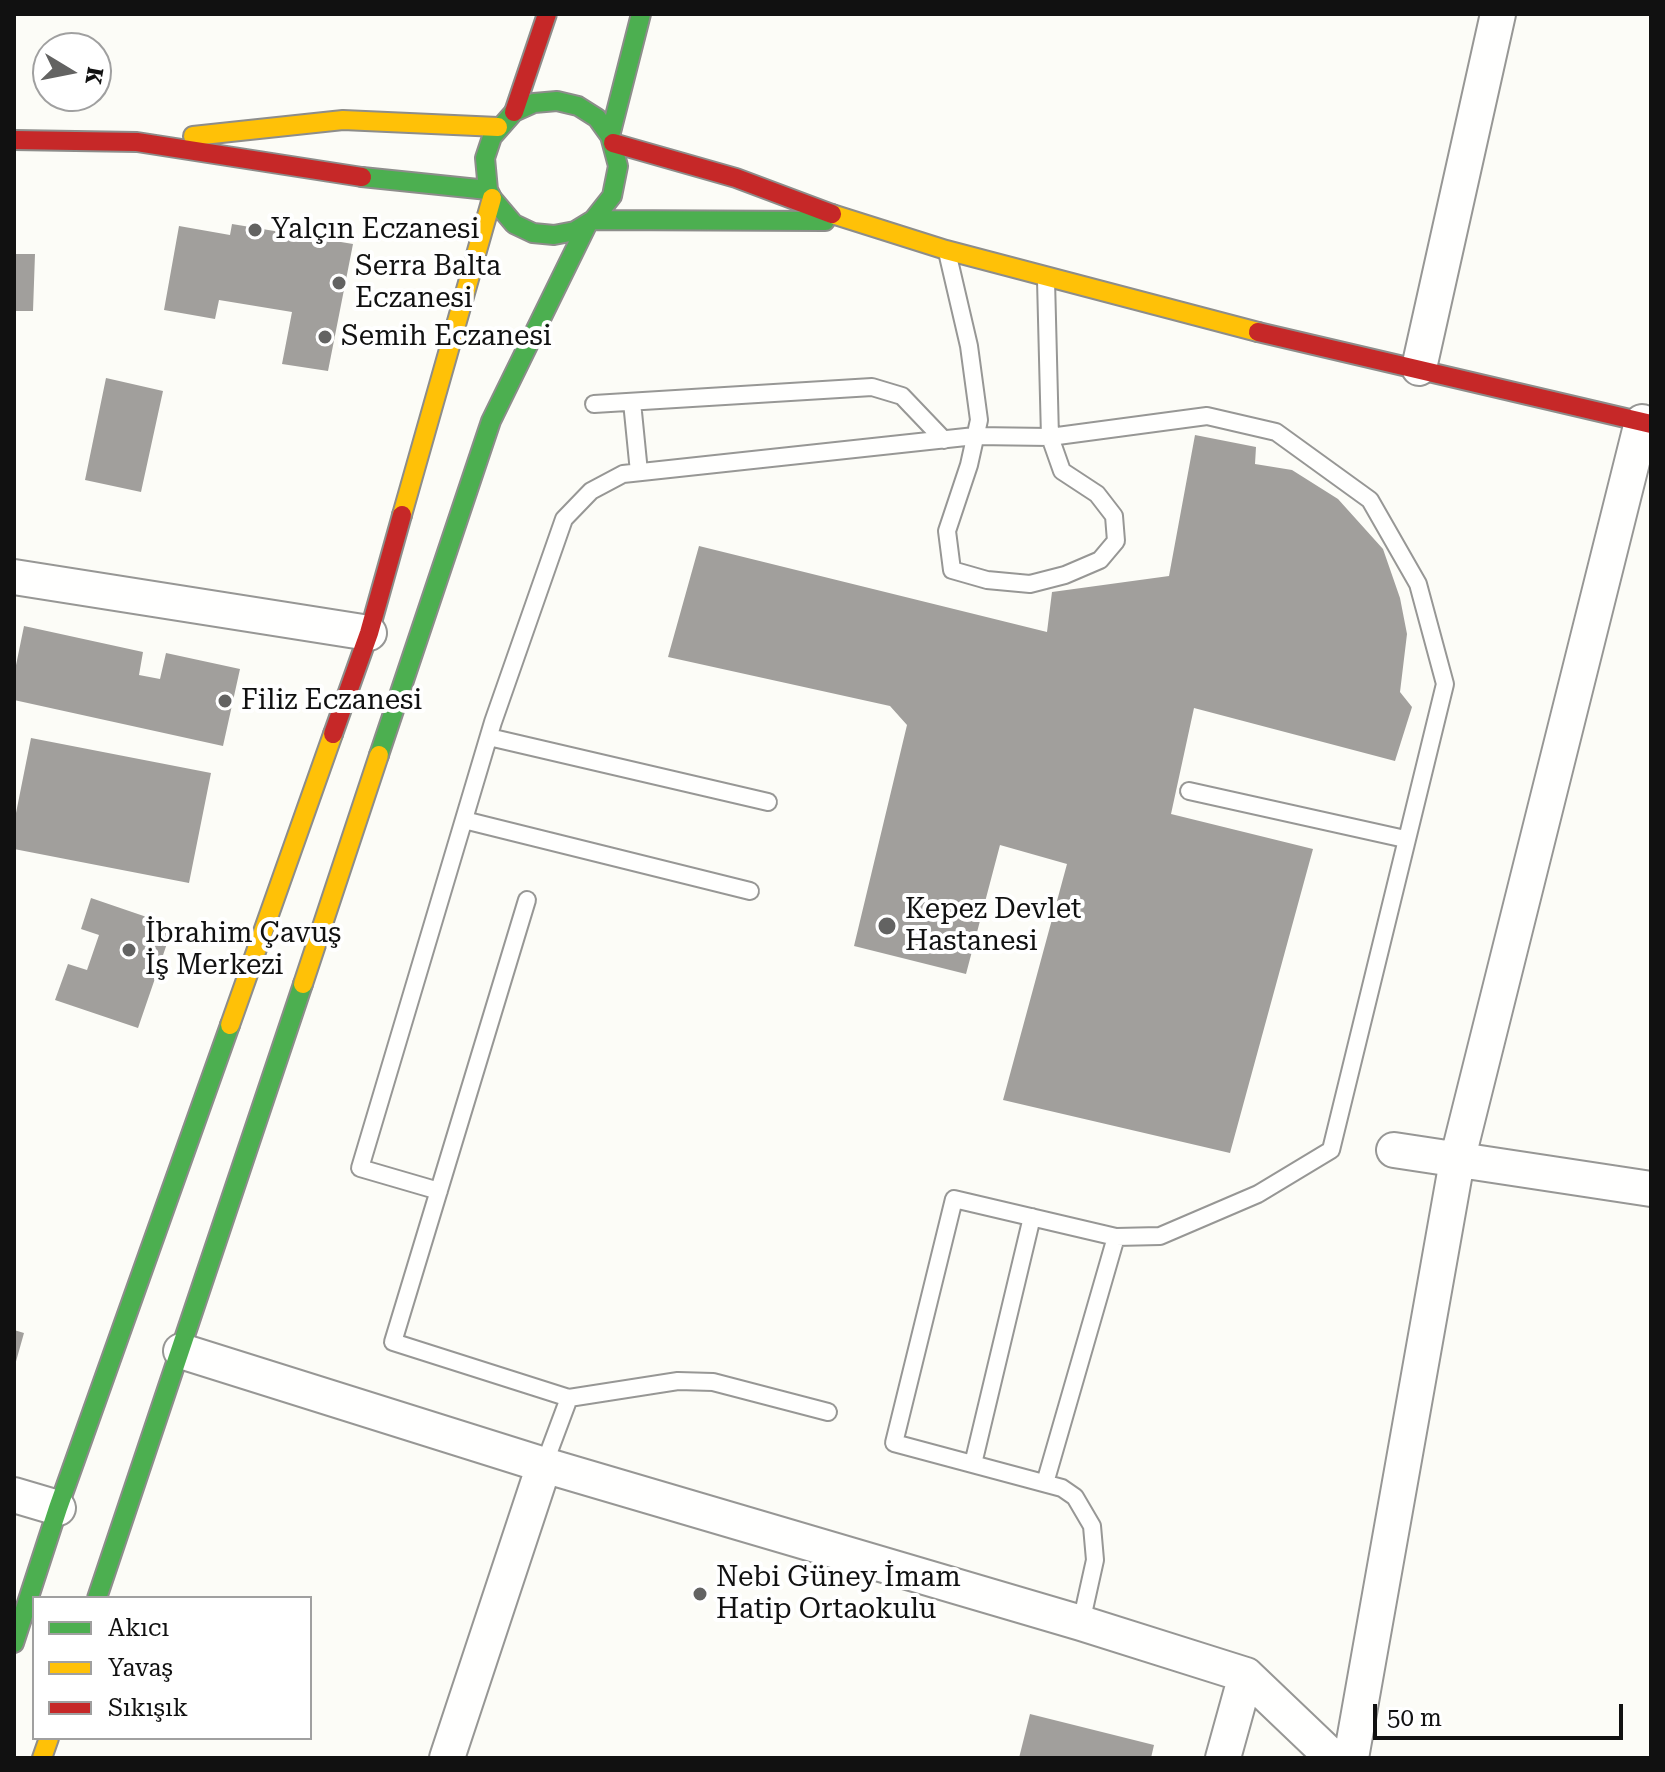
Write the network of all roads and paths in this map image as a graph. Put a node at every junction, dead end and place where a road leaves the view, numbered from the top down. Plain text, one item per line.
1 (547, 14) edge
2 (641, 14) edge
3 (1498, 14) edge
4 (514, 112) junction
5 (498, 127) junction
6 (14, 140) edge
7 (612, 140) junction
8 (137, 142) junction
9 (490, 194) junction
10 (851, 221) junction
11 (591, 222) junction
12 (946, 250) junction
13 (1046, 275) junction
14 (1419, 368) junction
15 (632, 402) junction
16 (594, 404) dead end
17 (1646, 423) edge
18 (975, 436) junction
19 (1050, 437) junction
20 (944, 440) junction
21 (639, 472) junction
22 (14, 577) edge
23 (369, 633) junction
24 (489, 737) junction
25 (1189, 791) dead end
26 (768, 802) dead end
27 (464, 820) junction
28 (1405, 839) junction
29 (750, 891) dead end
30 (527, 900) dead end
31 (1394, 1150) dead end
32 (1457, 1161) junction
33 (1651, 1189) edge
34 (439, 1191) junction
35 (1032, 1217) junction
36 (1116, 1237) junction
37 (181, 1351) junction
38 (569, 1398) junction
39 (828, 1412) dead end
40 (973, 1464) junction
41 (544, 1465) junction
42 (1045, 1483) junction
43 (14, 1495) edge
44 (58, 1508) junction
45 (98, 1596) edge
46 (1081, 1623) junction
47 (14, 1643) edge
48 (1246, 1675) junction
49 (447, 1758) edge
50 (1223, 1758) edge
51 (1333, 1758) edge
52 (1351, 1758) edge

1 - 4 main road
2 - 7 main road
3 - 14 street
4 - 5 main road
4 - 7 main road
5 - 8 main road
5 - 9 main road
6 - 8 main road
7 - 10 main road
7 - 11 main road
8 - 9 main road
9 - 11 main road
9 - 23 main road
10 - 11 main road
10 - 12 main road
11 - 37 main road
12 - 13 main road
12 - 18 lane
13 - 14 main road
13 - 19 lane
14 - 17 main road
15 - 16 lane
15 - 20 lane
15 - 21 lane
17 - 32 street
18 - 19 lane
18 - 19 lane
18 - 20 lane
19 - 28 lane
20 - 21 lane
21 - 24 lane
22 - 23 street
23 - 44 main road
24 - 26 lane
24 - 27 lane
25 - 28 lane
27 - 29 lane
27 - 34 lane
28 - 36 lane
30 - 34 lane
31 - 32 street
32 - 33 street
32 - 52 street
34 - 38 lane
35 - 36 lane
35 - 40 lane
35 - 40 lane
36 - 42 lane
37 - 41 street
37 - 45 main road
38 - 39 lane
38 - 41 lane
40 - 42 lane
41 - 46 street
41 - 49 street
42 - 46 lane
43 - 44 street
44 - 47 main road
46 - 48 street
48 - 50 street
48 - 51 street

